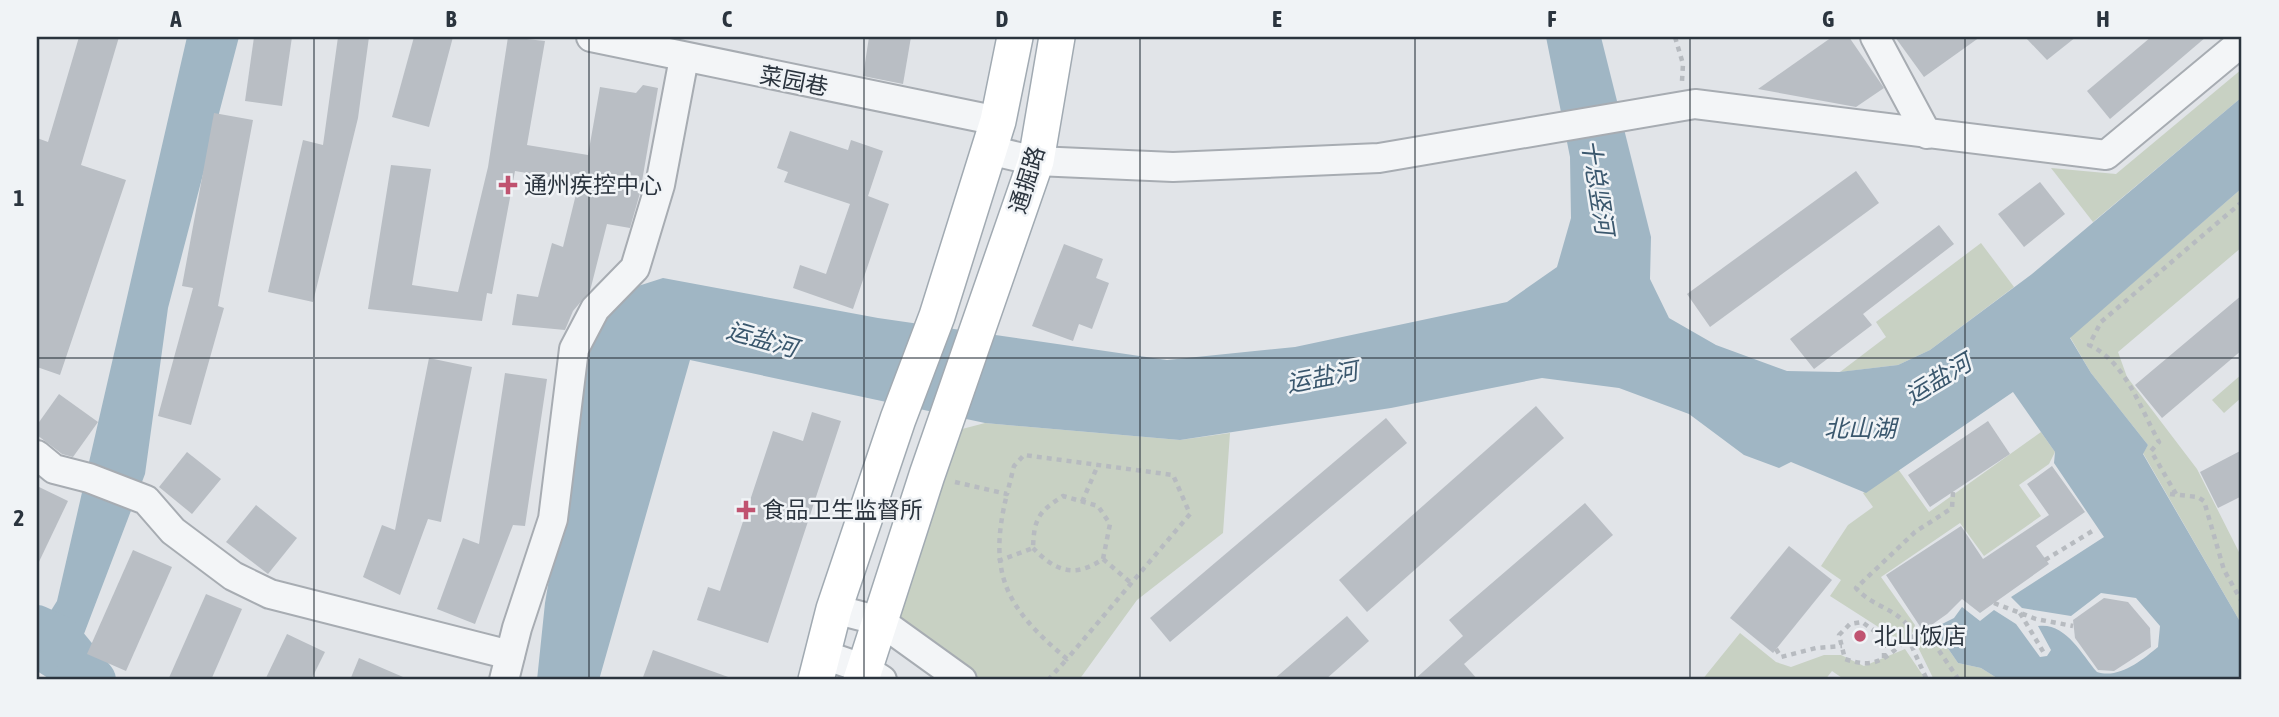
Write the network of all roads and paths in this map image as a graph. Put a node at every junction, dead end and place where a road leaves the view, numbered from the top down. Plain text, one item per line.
1 (591, 37) edge
2 (1015, 37) edge
3 (1057, 37) edge
4 (1675, 37) edge
5 (1875, 37) edge
6 (2242, 42) edge
7 (684, 58) junction
8 (1681, 106) junction
9 (1927, 134) junction
10 (994, 136) junction
11 (1036, 161) junction
12 (2242, 202) edge
13 (37, 454) edge
14 (1098, 465) junction
15 (927, 475) junction
16 (1953, 492) dead end
17 (1007, 494) junction
18 (1082, 502) junction
19 (2094, 530) dead end
20 (1033, 548) junction
21 (1103, 559) junction
22 (2045, 560) dead end
23 (998, 561) junction
24 (1131, 583) junction
25 (2242, 602) edge
26 (1994, 603) dead end
27 (834, 609) junction
28 (2020, 613) junction
29 (880, 621) junction
30 (2073, 626) dead end
31 (1908, 638) junction
32 (1842, 646) junction
33 (1776, 649) dead end
34 (2045, 653) dead end
35 (1884, 658) junction
36 (1066, 660) junction
37 (507, 668) edge
38 (820, 668) edge
39 (869, 677) edge
40 (962, 680) edge
41 (1048, 680) edge
42 (1927, 680) edge
43 (1959, 680) edge

1 - 7 street, 菜园巷
2 - 10 main road, 通掘路
3 - 11 main road, 通掘路
4 - 8 path
5 - 9 street
6 - 9 street, 菜园巷
7 - 10 street, 菜园巷
7 - 37 street
8 - 9 street, 菜园巷
8 - 11 street, 菜园巷
10 - 11 street, 菜园巷
10 - 27 main road, 通掘路
11 - 15 main road, 通掘路
12 - 25 path
13 - 37 street
14 - 17 path
14 - 18 path
14 - 24 path
15 - 17 path
15 - 29 main road
16 - 31 path
17 - 23 path
18 - 20 path
18 - 21 path
19 - 22 path
20 - 21 path
20 - 23 path
21 - 24 path
23 - 36 path
24 - 36 path
26 - 28 path
27 - 29 street
27 - 38 main road
28 - 30 path
28 - 34 path
29 - 39 main road
29 - 40 street
31 - 35 path
31 - 42 path
31 - 43 path
32 - 33 path
32 - 35 path
32 - 35 path
36 - 41 path
38 - 39 street

